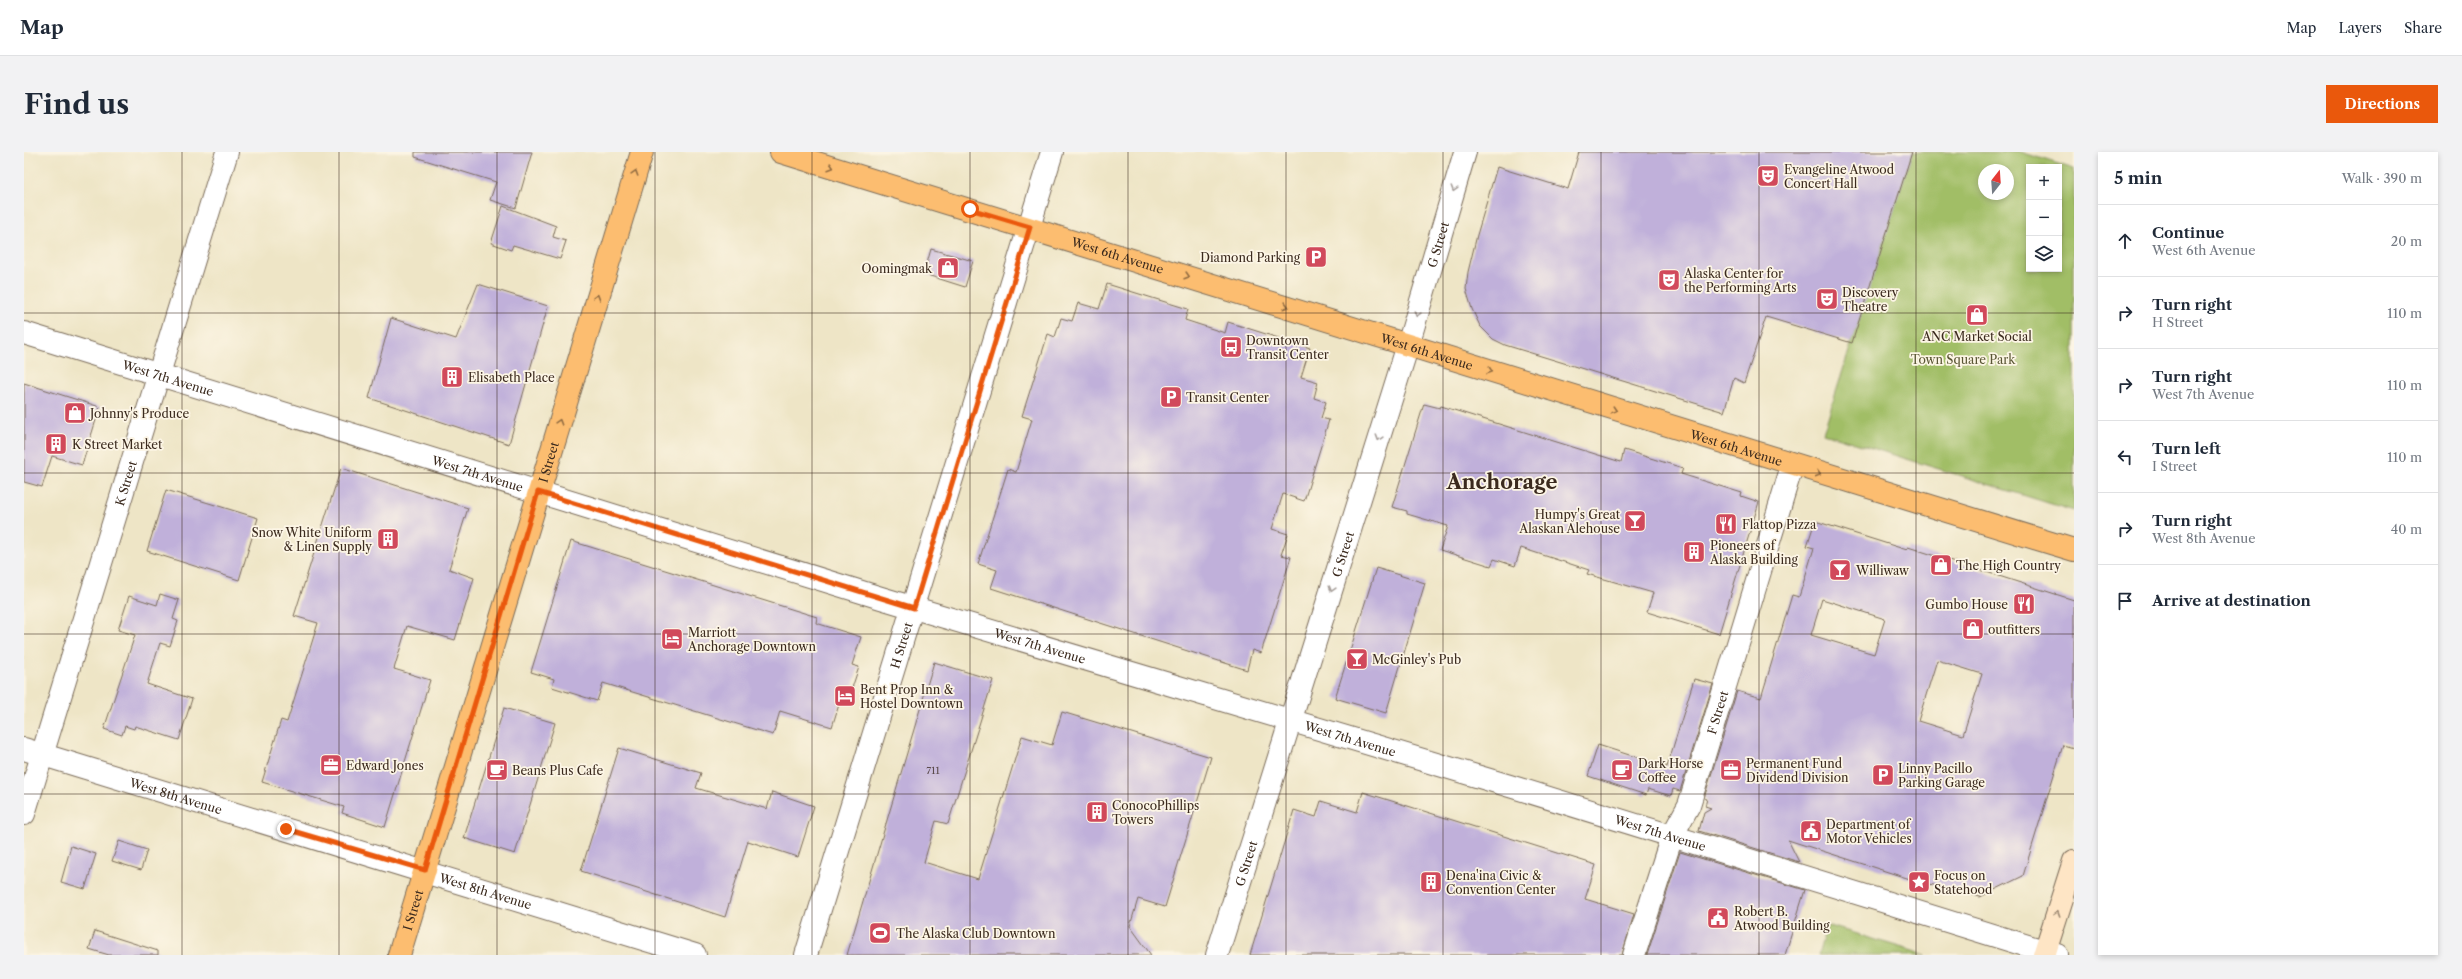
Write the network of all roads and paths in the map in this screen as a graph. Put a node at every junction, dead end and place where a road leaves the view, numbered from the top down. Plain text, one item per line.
1 (227, 152) edge
2 (642, 152) edge
3 (781, 152) edge
4 (1052, 152) edge
5 (1465, 152) edge
6 (1030, 227) junction
7 (24, 333) edge
8 (1408, 345) junction
9 (159, 376) junction
10 (1792, 466) junction
11 (538, 492) junction
12 (2074, 550) edge
13 (914, 608) junction
14 (1290, 721) junction
15 (33, 752) edge
16 (24, 814) edge
17 (1672, 836) junction
18 (2074, 861) edge
19 (425, 870) junction
20 (2049, 954) edge
21 (399, 955) edge
22 (695, 955) edge
23 (806, 955) edge
24 (1218, 955) edge
25 (1634, 955) edge

1 - 9 street, K Street
11 -> 2 main road, I Street
3 -> 6 main road, West 6th Avenue
4 - 6 street, H Street
5 -> 8 street, G Street
6 -> 8 main road, West 6th Avenue
6 - 13 street, H Street
7 - 9 street, West 7th Avenue
8 -> 10 main road, West 6th Avenue
8 -> 14 street, G Street
9 - 11 street, West 7th Avenue
9 - 15 street, K Street
10 -> 12 main road, West 6th Avenue
10 - 17 street, F Street
11 - 13 street, West 7th Avenue
11 - 19 main road, I Street
13 - 14 street, West 7th Avenue
13 - 23 street, H Street
14 - 17 street, West 7th Avenue
14 - 24 street, G Street
15 - 16 street, K Street
15 - 19 street, West 8th Avenue
17 - 20 street, West 7th Avenue
17 - 25 street, F Street
20 -> 18 street
19 - 21 main road, I Street
19 - 22 street, West 8th Avenue

